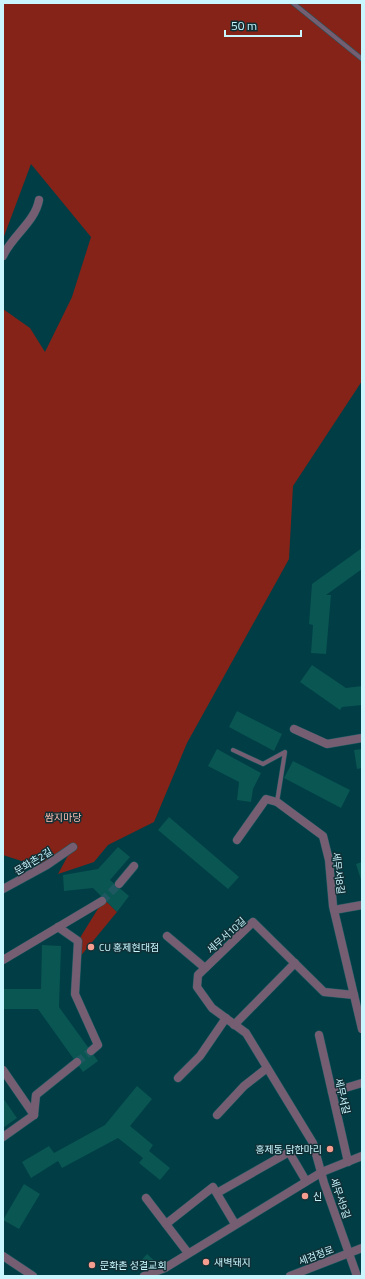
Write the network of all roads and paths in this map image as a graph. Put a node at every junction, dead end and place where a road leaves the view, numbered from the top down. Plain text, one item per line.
1 (293, 3) edge
2 (362, 60) edge
3 (39, 200) dead end
4 (3, 256) edge
5 (294, 729) dead end
6 (362, 738) edge
7 (233, 750) dead end
8 (277, 802) junction
9 (237, 840) dead end
10 (73, 847) dead end
11 (134, 866) dead end
12 (119, 884) tunnel mouth
13 (3, 889) edge
14 (102, 901) tunnel mouth
15 (362, 904) edge
16 (91, 907) junction
17 (334, 910) junction
18 (98, 912) dead end
19 (58, 927) junction
20 (167, 936) dead end
21 (3, 960) edge
22 (295, 963) junction
23 (206, 968) junction
24 (354, 995) junction
25 (226, 1018) junction
26 (234, 1024) junction
27 (362, 1029) edge
28 (319, 1035) dead end
29 (91, 1051) tunnel mouth
30 (76, 1062) tunnel mouth
31 (267, 1068) junction
32 (3, 1070) edge
33 (178, 1078) dead end
34 (362, 1084) edge
35 (332, 1092) junction
36 (217, 1114) dead end
37 (34, 1115) junction
38 (3, 1137) edge
39 (362, 1156) edge
40 (348, 1162) junction
41 (322, 1172) junction
42 (306, 1181) junction
43 (217, 1194) junction
44 (146, 1198) dead end
45 (166, 1224) junction
46 (235, 1224) junction
47 (362, 1248) edge
48 (188, 1253) junction
49 (350, 1253) junction
50 (3, 1256) edge
51 (33, 1276) edge
52 (144, 1276) edge
53 (290, 1276) edge
54 (357, 1276) edge

1 - 2 lane
3 - 4 street
5 - 6 street
7 - 8 lane
8 - 9 street
8 - 17 street, 세무서8길
10 - 13 street, 문화촌2길
11 - 12 street
14 - 16 street
15 - 17 street
16 - 18 street
16 - 19 street
17 - 24 street, 세무서8길
19 - 21 street
19 - 29 street
20 - 23 street, 세무서10길
22 - 23 street, 세무서10길
22 - 24 street, 세무서10길
22 - 26 street
23 - 25 street, 세무서10길
24 - 27 street, 세무서8길
25 - 26 street, 세무서10길
25 - 33 street
26 - 31 street, 세무서10길
28 - 35 street, 세무서길
30 - 37 street
31 - 36 street
31 - 41 street, 세무서10길
32 - 37 street
34 - 35 street
35 - 40 street, 세무서길
37 - 38 street
39 - 40 street
40 - 41 street
41 - 42 street
41 - 49 street, 세무서9길
42 - 43 street
42 - 46 street
43 - 45 street
43 - 46 street
44 - 45 street
45 - 48 street
46 - 48 street
47 - 49 street, 세검정로
48 - 52 street
49 - 53 street, 세검정로
49 - 54 street, 세무서9길
50 - 51 street

